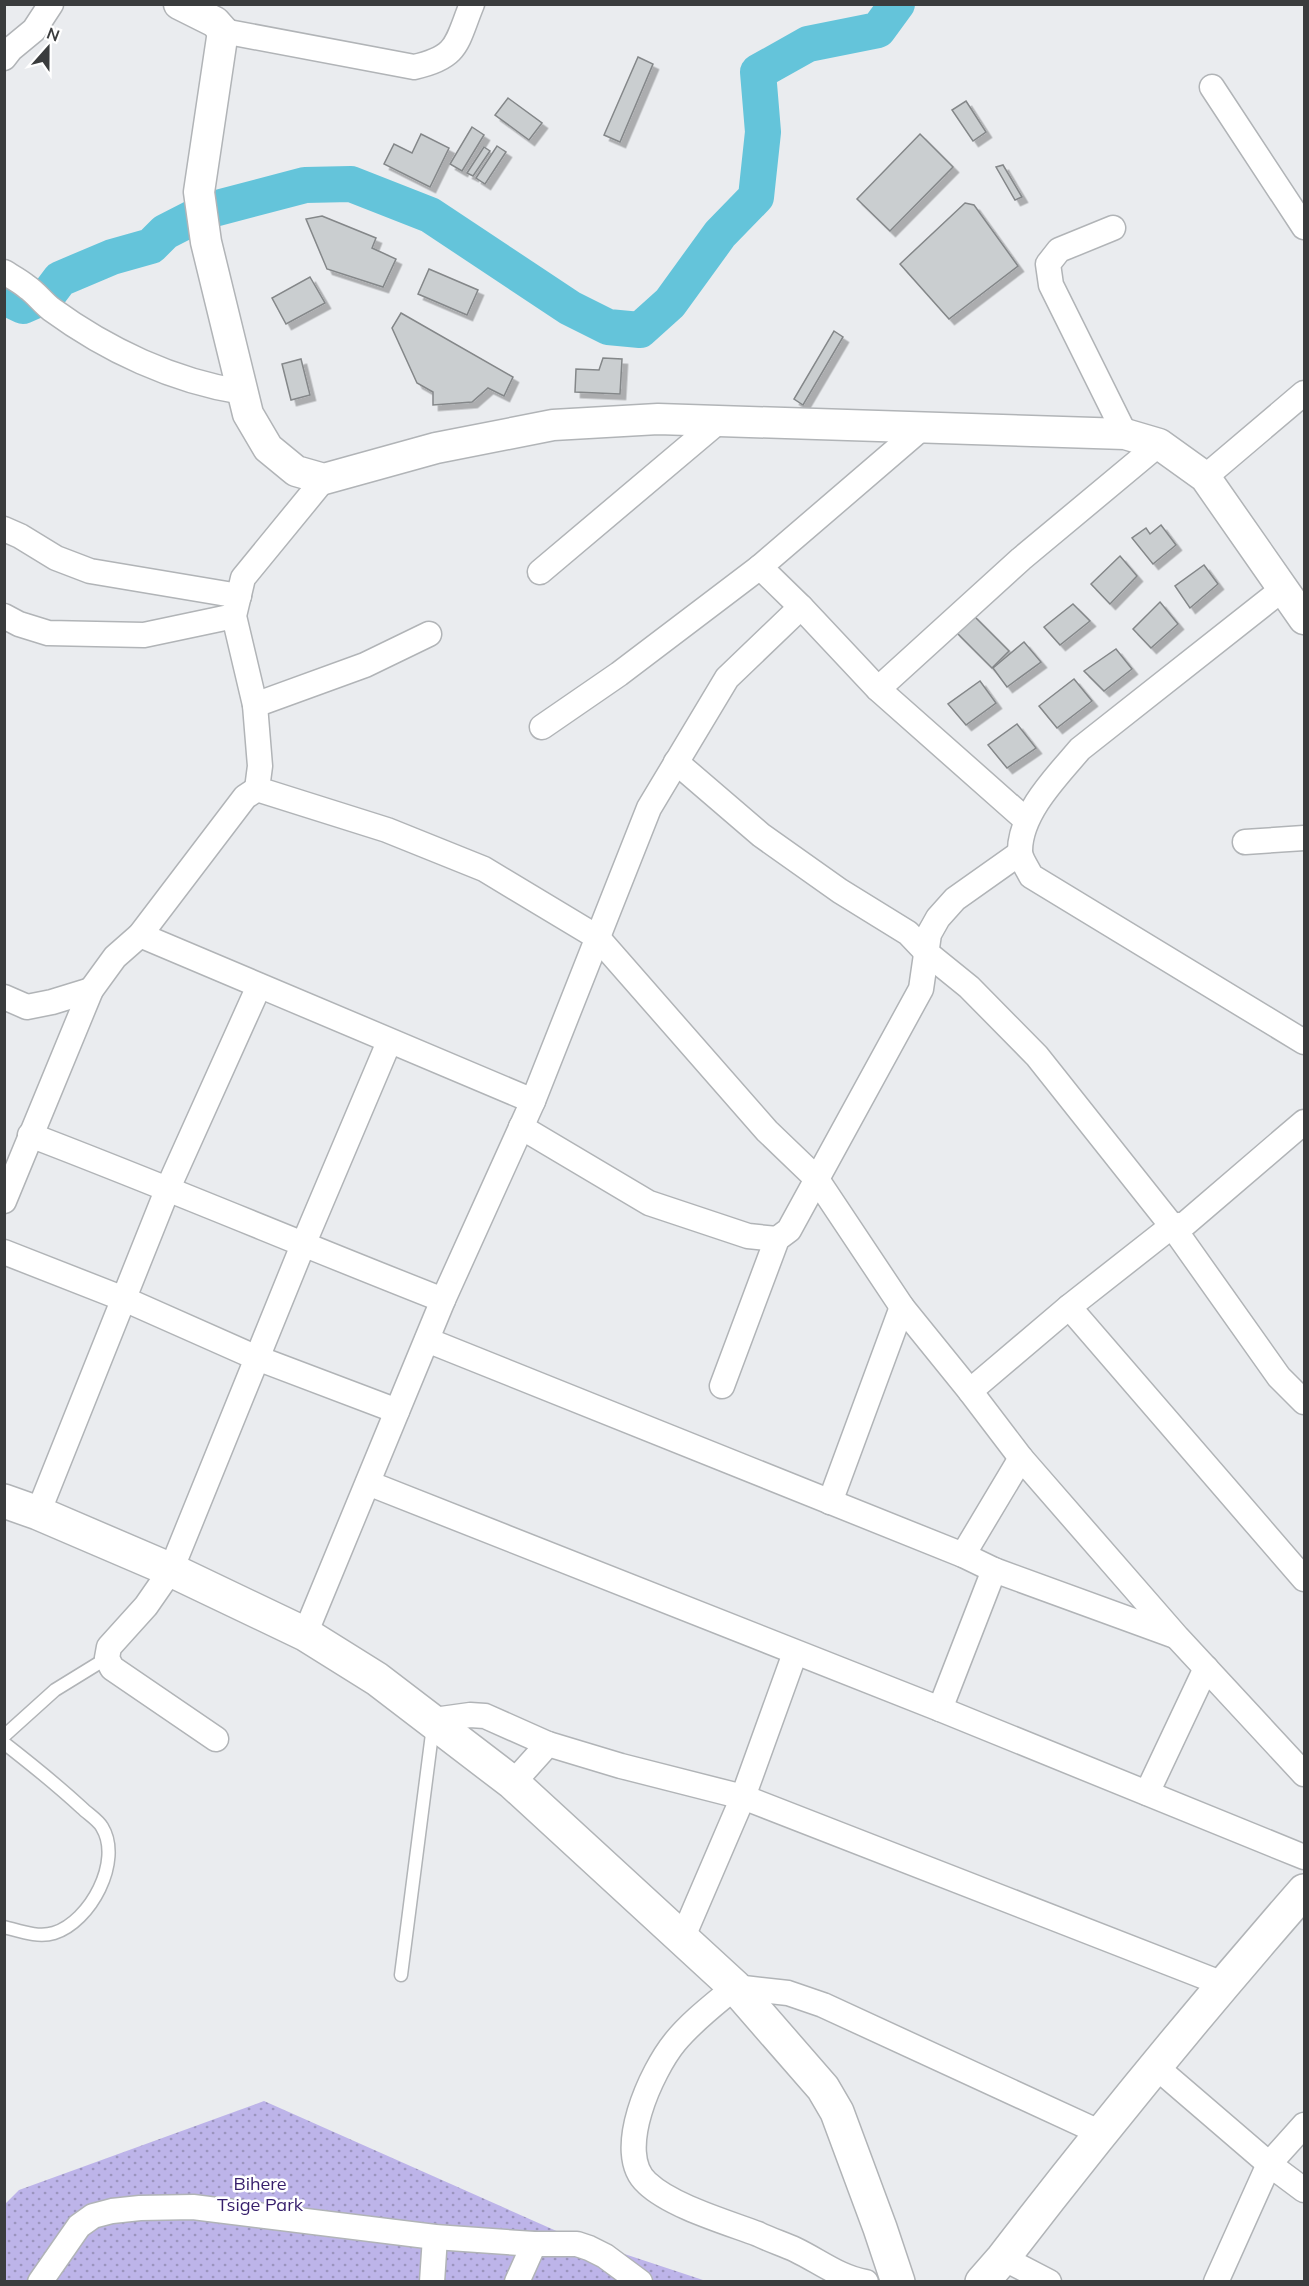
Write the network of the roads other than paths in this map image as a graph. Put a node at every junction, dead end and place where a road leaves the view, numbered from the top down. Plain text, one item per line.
1 (51, 4) edge
2 (179, 4) edge
3 (472, 4) edge
4 (219, 19) edge
5 (4, 58) edge
6 (1212, 87) dead end
7 (1113, 228) dead end
8 (1305, 228) edge
9 (4, 272) edge
10 (242, 392) junction
11 (1305, 393) edge
12 (719, 421) junction
13 (923, 427) junction
14 (1125, 434) junction
15 (1159, 444) junction
16 (1205, 477) junction
17 (324, 479) junction
18 (4, 529) edge
19 (760, 567) junction
20 (540, 572) dead end
21 (1284, 588) junction
22 (236, 606) junction
23 (801, 607) junction
24 (4, 616) edge
25 (1305, 619) edge
26 (429, 634) dead end
27 (878, 689) junction
28 (255, 705) junction
29 (542, 727) dead end
30 (676, 762) junction
31 (257, 789) junction
32 (1026, 820) junction
33 (1305, 838) edge
34 (1245, 842) dead end
35 (1020, 853) junction
36 (140, 935) junction
37 (597, 937) junction
38 (927, 953) junction
39 (259, 986) junction
40 (91, 990) junction
41 (4, 997) edge
42 (389, 1042) junction
43 (1305, 1042) edge
44 (533, 1101) junction
45 (521, 1127) junction
46 (1302, 1130) edge
47 (30, 1135) junction
48 (816, 1178) junction
49 (168, 1188) junction
50 (4, 1201) edge
51 (1172, 1226) junction
52 (777, 1239) junction
53 (303, 1245) junction
54 (4, 1252) edge
55 (124, 1299) junction
56 (443, 1300) junction
57 (903, 1307) junction
58 (1069, 1307) junction
59 (427, 1340) junction
60 (257, 1358) junction
61 (722, 1386) dead end
62 (970, 1391) junction
63 (1305, 1402) edge
64 (397, 1411) junction
65 (1021, 1458) junction
66 (368, 1484) junction
67 (4, 1501) edge
68 (830, 1502) junction
69 (38, 1513) junction
70 (963, 1555) junction
71 (171, 1570) junction
72 (994, 1570) junction
73 (1305, 1579) edge
74 (305, 1634) junction
75 (1177, 1637) junction
76 (795, 1653) junction
77 (106, 1658) junction
78 (1206, 1668) junction
79 (940, 1709) junction
80 (434, 1720) junction
81 (4, 1736) edge
82 (216, 1739) dead end
83 (4, 1743) edge
84 (548, 1744) junction
85 (1305, 1774) edge
86 (513, 1783) junction
87 (1147, 1793) junction
88 (743, 1797) junction
89 (1305, 1857) edge
90 (1305, 1891) edge
91 (4, 1927) edge
92 (682, 1939) junction
93 (400, 1975) dead end
94 (1223, 1984) junction
95 (735, 1987) junction
96 (1155, 2066) junction
97 (1305, 2125) edge
98 (1101, 2133) junction
99 (1269, 2164) junction
100 (1305, 2190) edge
101 (435, 2236) junction
102 (534, 2244) junction
103 (1003, 2258) junction
104 (40, 2282) edge
105 (432, 2282) edge
106 (517, 2282) edge
107 (640, 2282) edge
108 (866, 2282) edge
109 (898, 2282) edge
110 (982, 2282) edge
111 (1048, 2282) edge
112 (1216, 2282) edge

1 - 5 street
2 - 4 street
3 - 4 street
4 - 10 street
6 - 8 street
7 - 14 street
9 - 10 street
10 - 17 street
11 - 16 street
12 - 13 street
12 - 17 street
12 - 20 street
13 - 14 street
13 - 19 street
14 - 15 street
15 - 16 street
15 - 27 street
16 - 21 street
17 - 22 street
18 - 22 street
19 - 23 street
19 - 29 street
21 - 25 street
21 - 32 street
22 - 24 street
22 - 28 street
23 - 27 street
23 - 30 street
26 - 28 street
27 - 32 street
28 - 31 street
30 - 37 street
30 - 38 street
31 - 36 street
31 - 37 street
32 - 35 street
33 - 34 street
35 - 38 street
35 - 43 street
36 - 39 street
36 - 40 street
37 - 44 street
37 - 48 street
38 - 48 street
38 - 51 street
39 - 42 street
39 - 49 street
40 - 41 street
40 - 47 street
42 - 44 street
42 - 53 street
44 - 45 street
45 - 52 street
45 - 56 street
46 - 51 street
47 - 49 street
47 - 50 street
48 - 52 street
48 - 57 street
49 - 53 street
49 - 55 street
51 - 58 street
51 - 63 street
52 - 61 street
53 - 56 street
53 - 60 street
54 - 55 street
55 - 60 street
55 - 69 street
56 - 59 street
57 - 62 street
57 - 68 street
58 - 62 street
58 - 73 street
59 - 64 street
59 - 68 street
60 - 64 street
60 - 71 street
62 - 65 street
64 - 66 street
65 - 70 street
65 - 75 street
66 - 74 street
66 - 76 street
67 - 69 main road
68 - 70 street
69 - 71 main road
70 - 72 street
71 - 74 main road
71 - 77 street
72 - 75 street
72 - 79 street
74 - 80 main road
75 - 78 street
76 - 79 street
76 - 88 street
77 - 81 lane
77 - 82 street
78 - 85 street
78 - 87 street
79 - 87 street
80 - 84 street
80 - 86 main road
80 - 93 lane
83 - 91 lane
84 - 86 street
84 - 88 street
86 - 92 main road
87 - 89 street
88 - 92 street
88 - 94 street
90 - 94 main road
92 - 95 main road
94 - 96 main road
95 - 98 street
95 - 108 street
95 - 109 main road
96 - 98 main road
96 - 99 street
97 - 99 street
98 - 103 main road
99 - 100 street
99 - 112 street
101 - 102 street
101 - 104 street
101 - 105 street
102 - 106 street
102 - 107 street
103 - 110 main road
103 - 111 street

